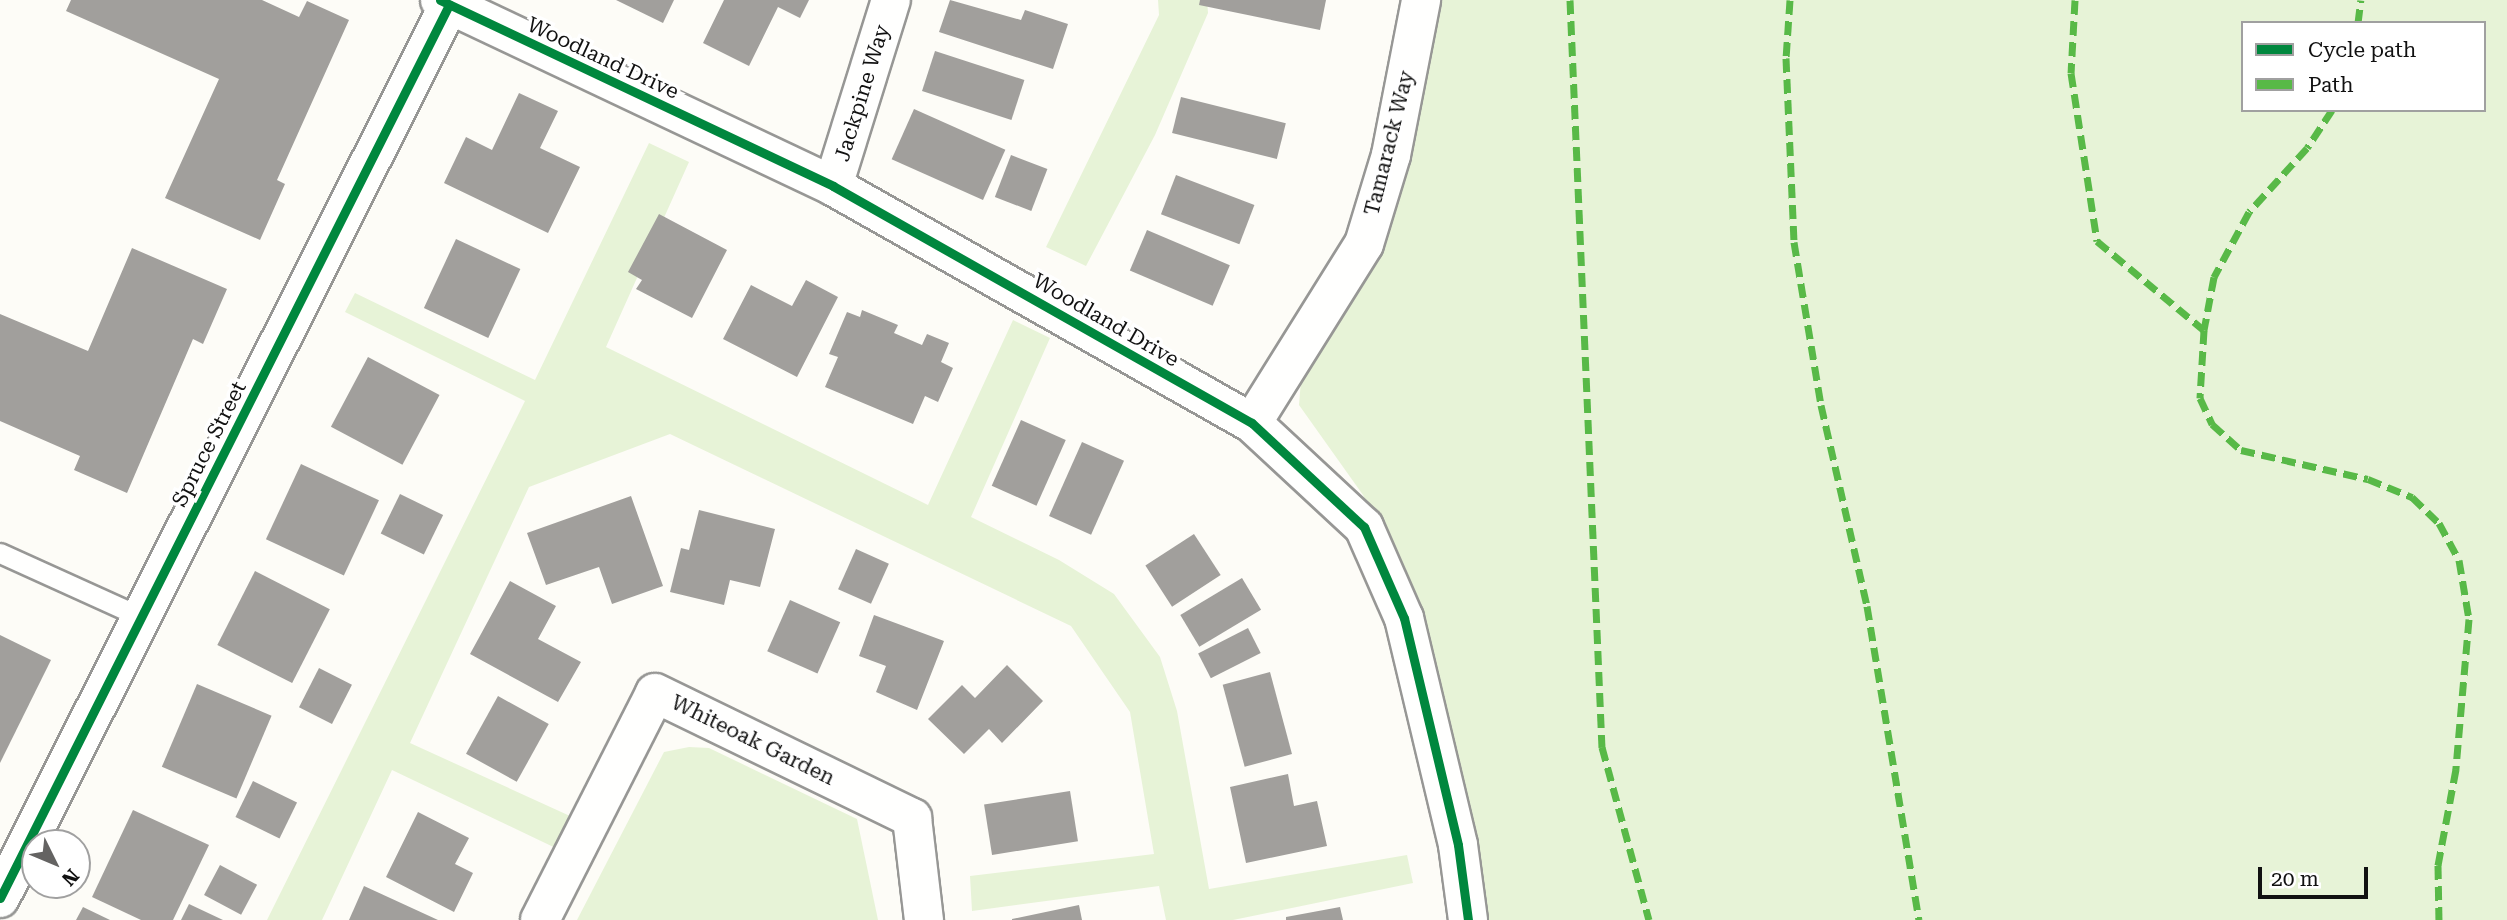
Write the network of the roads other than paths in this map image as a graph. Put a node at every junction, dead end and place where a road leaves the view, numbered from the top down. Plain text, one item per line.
1 (891, 0) edge
2 (1421, 0) edge
3 (445, 2) edge
4 (833, 186) junction
5 (1252, 423) junction
6 (0, 553) edge
7 (141, 617) junction
8 (0, 898) edge
9 (540, 920) edge
10 (923, 920) edge
11 (1468, 920) edge

1 - 4 street, Jackpine Way
2 - 5 street, Tamarack Way
3 - 4 street, Woodland Drive
3 - 7 street, Spruce Street
4 - 5 street, Woodland Drive
5 - 11 street, Woodland Drive
6 - 7 lane
7 - 8 street, Spruce Street
9 - 10 street, Whiteoak Garden

